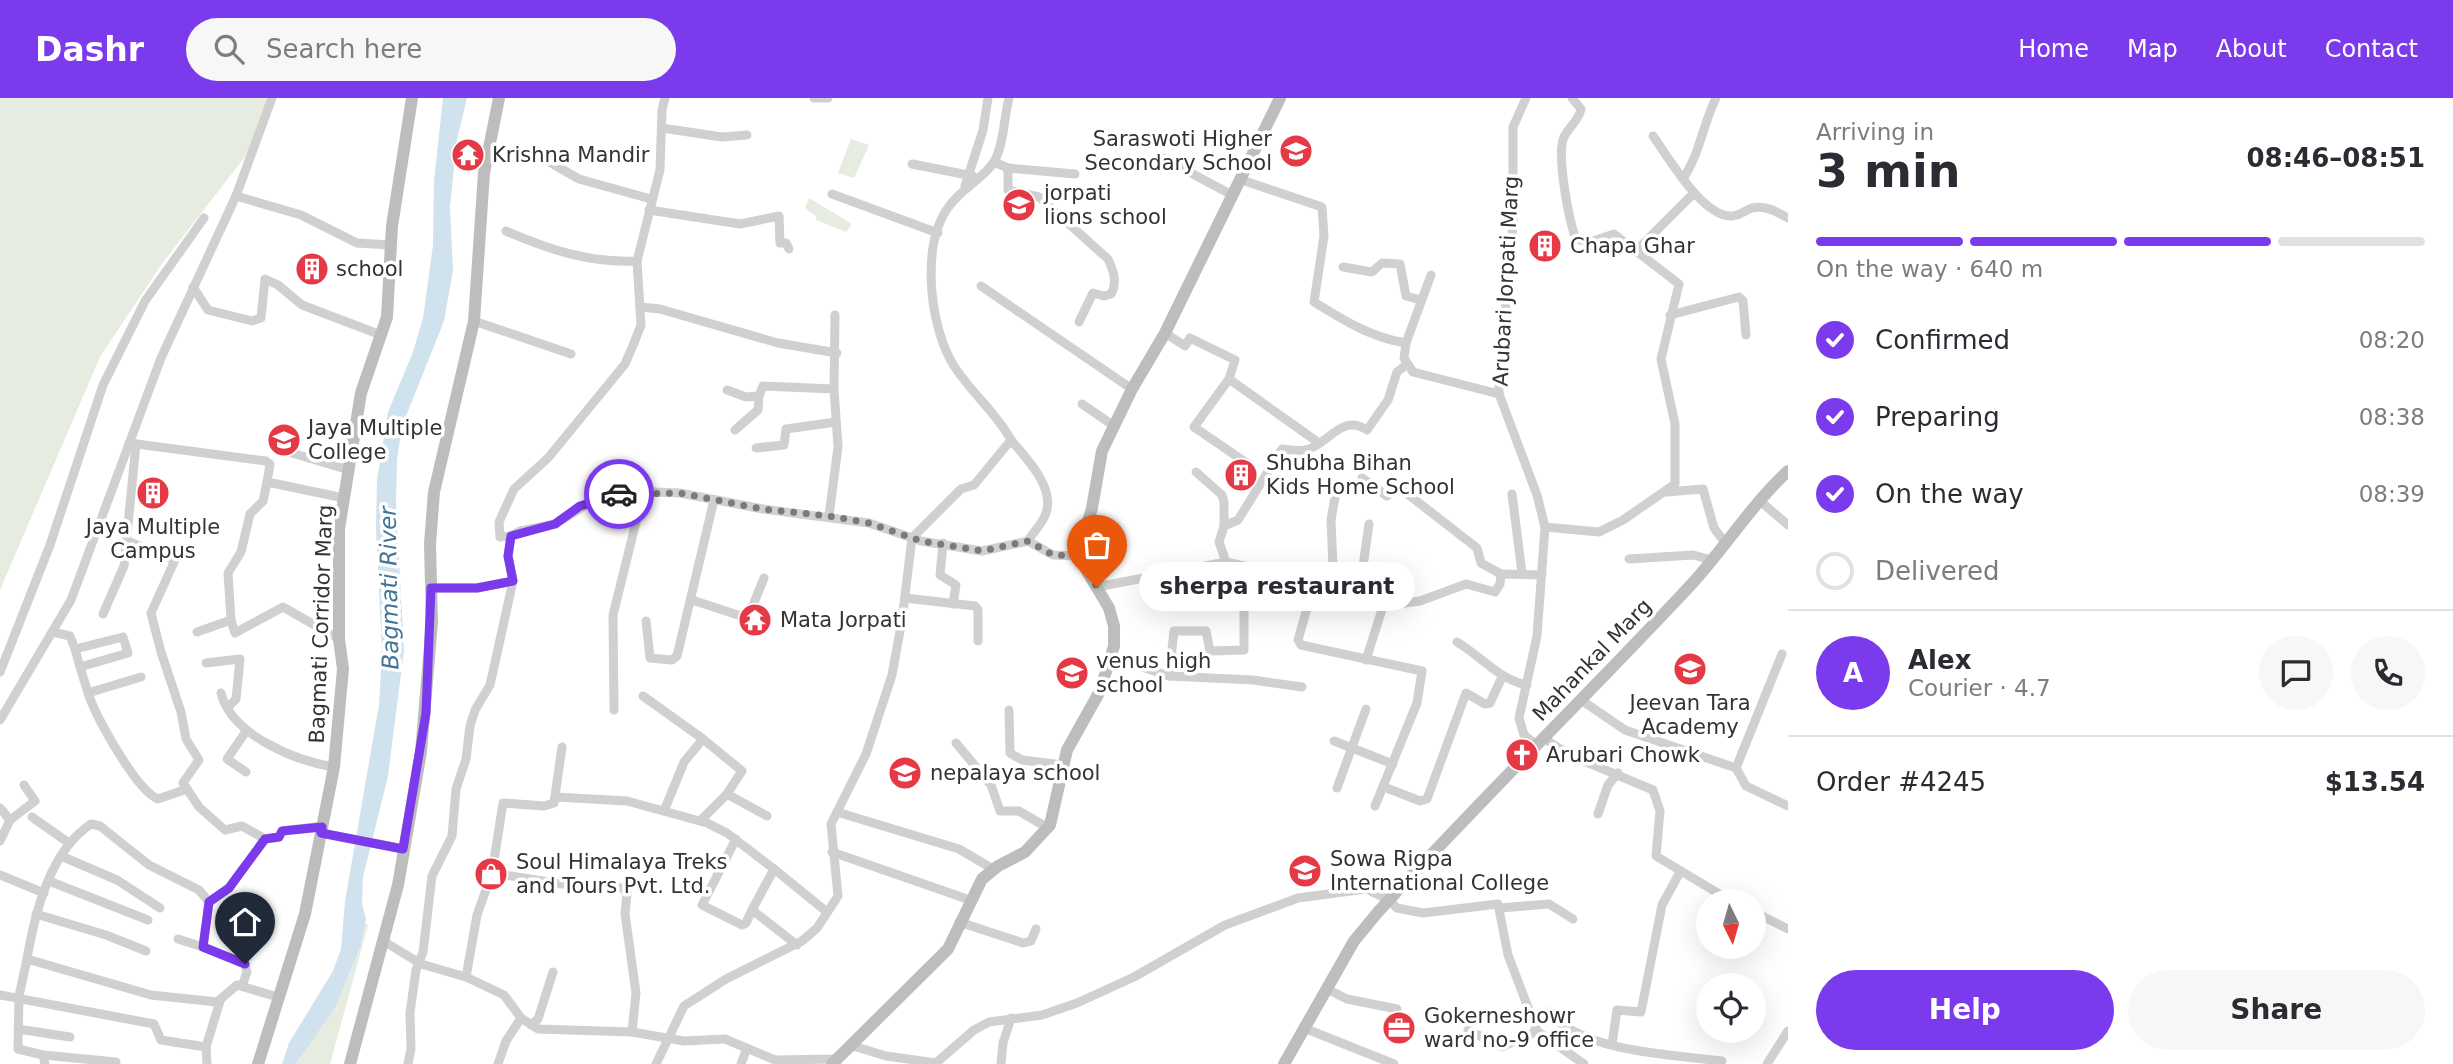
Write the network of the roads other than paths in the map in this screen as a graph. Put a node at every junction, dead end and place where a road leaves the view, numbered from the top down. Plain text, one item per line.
1 (272, 98) edge
2 (412, 98) edge
3 (499, 98) edge
4 (665, 98) edge
5 (814, 98) edge
6 (828, 98) edge
7 (988, 98) edge
8 (1009, 98) edge
9 (1280, 98) edge
10 (1526, 98) edge
11 (1572, 98) edge
12 (1716, 98) edge
13 (662, 128) junction
14 (747, 135) dead end
15 (1653, 136) dead end
16 (532, 152) dead end
17 (1163, 158) dead end
18 (994, 162) junction
19 (912, 164) dead end
20 (1008, 167) junction
21 (1075, 174) dead end
22 (973, 176) junction
23 (1684, 177) junction
24 (1239, 179) junction
25 (1694, 193) junction
26 (832, 194) dead end
27 (1232, 195) junction
28 (236, 196) junction
29 (651, 199) junction
30 (649, 210) junction
31 (204, 218) dead end
32 (1788, 218) edge
33 (506, 231) dead end
34 (938, 233) junction
35 (391, 245) junction
36 (789, 248) dead end
37 (1635, 252) junction
38 (637, 261) junction
39 (1343, 267) dead end
40 (1430, 275) dead end
41 (981, 286) dead end
42 (193, 287) junction
43 (1421, 300) junction
44 (640, 307) junction
45 (835, 315) dead end
46 (1671, 315) junction
47 (474, 321) junction
48 (1079, 323) dead end
49 (1165, 333) junction
50 (381, 335) junction
51 (1746, 335) dead end
52 (1406, 343) junction
53 (837, 353) junction
54 (571, 354) dead end
55 (1406, 365) junction
56 (1229, 379) junction
57 (834, 389) junction
58 (1132, 389) junction
59 (727, 390) dead end
60 (1499, 394) junction
61 (759, 396) junction
62 (1082, 404) dead end
63 (836, 422) junction
64 (1114, 426) junction
65 (735, 430) dead end
66 (1011, 440) junction
67 (1319, 443) junction
68 (132, 444) junction
69 (756, 448) dead end
70 (292, 453) dead end
71 (1248, 464) dead end
72 (349, 470) junction
73 (1788, 471) edge
74 (1196, 472) dead end
75 (1362, 478) dead end
76 (267, 482) junction
77 (1337, 486) dead end
78 (640, 492) junction
79 (1666, 492) junction
80 (1512, 494) dead end
81 (344, 498) junction
82 (715, 500) junction
83 (1760, 502) junction
84 (829, 516) junction
85 (1368, 524) dead end
86 (1788, 525) edge
87 (1224, 527) junction
88 (1545, 527) junction
89 (511, 536) junction
90 (912, 538) junction
91 (127, 541) junction
92 (1028, 541) junction
93 (943, 543) junction
94 (1726, 544) junction
95 (1078, 556) junction
96 (1629, 559) dead end
97 (1712, 560) junction
98 (1226, 562) junction
99 (1244, 566) junction
100 (1522, 573) junction
101 (1501, 574) junction
102 (1542, 575) junction
103 (764, 578) dead end
104 (513, 581) junction
105 (1097, 587) junction
106 (1313, 587) junction
107 (431, 588) junction
108 (1334, 589) junction
109 (1359, 594) junction
110 (905, 598) junction
111 (692, 600) junction
112 (1384, 603) junction
113 (953, 604) junction
114 (103, 614) dead end
115 (231, 620) junction
116 (646, 621) dead end
117 (53, 632) junction
118 (197, 632) dead end
119 (339, 639) junction
120 (978, 641) dead end
121 (1457, 642) dead end
122 (75, 649) junction
123 (1782, 654) dead end
124 (1112, 657) junction
125 (1366, 660) junction
126 (206, 663) dead end
127 (80, 667) junction
128 (0, 672) edge
129 (1169, 676) junction
130 (141, 677) dead end
131 (1502, 677) junction
132 (1527, 685) junction
133 (1302, 687) dead end
134 (221, 693) dead end
135 (88, 694) junction
136 (643, 696) dead end
137 (1581, 700) junction
138 (228, 707) junction
139 (1366, 709) dead end
140 (614, 710) dead end
141 (1009, 710) dead end
142 (0, 720) edge
143 (247, 730) junction
144 (704, 738) junction
145 (1334, 741) dead end
146 (1539, 741) junction
147 (956, 743) dead end
148 (562, 747) dead end
149 (1352, 748) junction
150 (1393, 764) junction
151 (1063, 765) junction
152 (334, 767) junction
153 (1736, 768) junction
154 (246, 772) dead end
155 (1618, 774) junction
156 (24, 785) dead end
157 (1384, 787) junction
158 (1337, 788) dead end
159 (187, 789) junction
160 (727, 794) junction
161 (555, 797) junction
162 (1376, 806) dead end
163 (1788, 806) edge
164 (1, 810) edge
165 (664, 811) junction
166 (837, 812) junction
167 (1598, 814) dead end
168 (767, 816) dead end
169 (32, 817) dead end
170 (10, 820) junction
171 (701, 821) junction
172 (1048, 828) junction
173 (321, 830) junction
174 (265, 839) junction
175 (736, 839) junction
176 (0, 841) edge
177 (69, 844) junction
178 (403, 849) junction
179 (832, 852) junction
180 (61, 856) junction
181 (774, 869) junction
182 (993, 869) junction
183 (1680, 872) junction
184 (492, 873) junction
185 (0, 875) edge
186 (49, 881) junction
187 (1710, 889) edge
188 (44, 893) junction
189 (970, 900) junction
190 (1389, 900) junction
191 (209, 902) junction
192 (160, 908) dead end
193 (1500, 908) junction
194 (752, 910) junction
195 (827, 912) junction
196 (37, 914) junction
197 (1766, 918) edge
198 (1573, 919) dead end
199 (148, 920) dead end
200 (959, 922) junction
201 (1036, 929) dead end
202 (1788, 929) edge
203 (178, 939) dead end
204 (385, 942) junction
205 (797, 945) junction
206 (203, 947) junction
207 (146, 951) dead end
208 (27, 959) junction
209 (421, 964) junction
210 (553, 972) dead end
211 (466, 977) junction
212 (238, 987) junction
213 (1327, 989) junction
214 (0, 995) edge
215 (19, 996) junction
216 (278, 997) junction
217 (220, 1001) junction
218 (1397, 1009) dead end
219 (1549, 1012) dead end
220 (521, 1017) junction
221 (1011, 1018) junction
222 (531, 1026) junction
223 (1304, 1028) junction
224 (18, 1029) junction
225 (1468, 1030) dead end
226 (1537, 1031) junction
227 (1788, 1031) edge
228 (632, 1032) junction
229 (70, 1037) dead end
230 (669, 1037) junction
231 (1612, 1044) junction
232 (850, 1045) junction
233 (206, 1047) junction
234 (747, 1048) junction
235 (44, 1059) edge
236 (834, 1061) edge
237 (1722, 1061) dead end
238 (116, 1062) dead end
239 (207, 1064) edge
240 (258, 1064) edge
241 (350, 1064) edge
242 (408, 1064) edge
243 (498, 1064) edge
244 (656, 1064) edge
245 (741, 1064) edge
246 (1001, 1064) edge
247 (1284, 1064) edge
248 (1394, 1064) edge
249 (1584, 1064) edge
250 (1767, 1064) edge

1 - 28 street
2 - 35 street, Bagmati Corridor Marg
3 - 47 street
4 - 13 street
5 - 6 street
7 - 22 street
8 - 18 street
9 - 24 street
10 - 60 street, Arubari Jorpati Marg
11 - 37 street
12 - 23 street
13 - 14 street
13 - 29 street
15 - 23 street
16 - 29 street
17 - 27 street
18 - 20 street
18 - 22 street
19 - 22 street
20 - 21 street
20 - 48 street
22 - 34 street
23 - 25 street
24 - 27 street
24 - 52 street
25 - 32 street
25 - 37 street
26 - 34 street
27 - 49 street
28 - 35 street
28 - 42 street
29 - 30 street
30 - 36 street
30 - 38 street
31 - 128 street
33 - 38 street
34 - 66 street
35 - 50 street, Bagmati Corridor Marg
37 - 46 street
38 - 44 street
39 - 43 street
40 - 43 street
41 - 58 street
42 - 50 street
42 - 68 street
43 - 52 street
44 - 53 street
44 - 89 street
45 - 53 street
46 - 51 street
46 - 79 street
47 - 54 street
47 - 107 street
49 - 56 street
49 - 58 street
50 - 72 street, Bagmati Corridor Marg
52 - 55 street
53 - 57 street
55 - 60 street
55 - 67 street
56 - 67 street
56 - 71 street
57 - 61 street
57 - 63 street
58 - 64 street
59 - 61 street
60 - 88 street, Arubari Jorpati Marg
61 - 65 street
62 - 64 street
63 - 69 street
63 - 84 street
64 - 95 street
66 - 90 street
66 - 92 street
67 - 87 street
68 - 76 street
68 - 91 street
68 - 117 street
70 - 72 street
72 - 81 street, Bagmati Corridor Marg
73 - 83 street, Mahankal Marg
74 - 87 street
75 - 101 street
76 - 81 street
76 - 115 street
77 - 108 street
78 - 82 street
78 - 89 street
78 - 140 street
79 - 88 street
79 - 94 street
80 - 100 street
81 - 119 street, Bagmati Corridor Marg
82 - 84 street
82 - 111 street
83 - 86 street
83 - 94 street, Mahankal Marg
84 - 90 street
85 - 109 street
87 - 98 street
88 - 102 street, Arubari Jorpati Marg
89 - 104 street
90 - 93 street
90 - 110 street
91 - 114 street
91 - 159 street
92 - 93 street
92 - 95 street
93 - 113 street
94 - 97 street, Mahankal Marg
95 - 105 street
96 - 97 street
97 - 137 street, Mahankal Marg
98 - 99 street
98 - 105 street
99 - 106 street
99 - 129 street
100 - 101 street
100 - 102 street
101 - 112 street
102 - 132 street, Arubari Jorpati Marg
103 - 111 street
104 - 107 street
104 - 209 street
105 - 124 street
106 - 108 street
106 - 125 street
107 - 178 street
108 - 109 street
109 - 112 street
110 - 113 street
110 - 166 street
111 - 116 street
112 - 125 street
113 - 120 street
115 - 118 street
115 - 119 street
117 - 122 street
117 - 142 street
119 - 152 street, Bagmati Corridor Marg
121 - 131 street
122 - 127 street
122 - 127 street
123 - 153 street
124 - 129 street
124 - 151 street
125 - 150 street
126 - 138 street
127 - 135 street
129 - 133 street
130 - 135 street
131 - 132 street
131 - 157 street
132 - 146 street, Arubari Jorpati Marg
134 - 138 street
135 - 159 street
136 - 144 street
137 - 146 street, Mahankal Marg
137 - 153 street
138 - 143 street
139 - 149 street
141 - 151 street
143 - 152 street
143 - 154 street
144 - 160 street
144 - 165 street
145 - 149 street
146 - 155 street
146 - 190 street, Mahankal Marg
147 - 172 street
148 - 161 street
149 - 150 street
149 - 158 street
150 - 157 street
151 - 172 street
152 - 173 street, Bagmati Corridor Marg
153 - 163 street
155 - 167 street
155 - 183 street
156 - 170 street
157 - 162 street
159 - 174 street
160 - 168 street
160 - 171 street
161 - 165 street
161 - 184 street
164 - 170 street
165 - 171 street
166 - 179 street
166 - 182 street
169 - 177 street
170 - 176 street
171 - 175 street
172 - 182 street
173 - 174 street
173 - 178 street
173 - 216 street, Bagmati Corridor Marg
174 - 191 street
175 - 181 street
175 - 194 street
177 - 180 street
177 - 191 street
178 - 204 street
179 - 189 street
179 - 195 street
180 - 186 street
180 - 192 street
181 - 194 street
181 - 195 street
182 - 189 street
183 - 187 street
183 - 231 street
184 - 211 street
184 - 228 street
185 - 188 street
186 - 188 street
186 - 199 street
188 - 196 street
189 - 200 street
190 - 193 street
190 - 213 street, Mahankal Marg
190 - 221 street
191 - 206 street
193 - 198 street
193 - 226 street
194 - 205 street
195 - 205 street
196 - 207 street
196 - 208 street
197 - 202 street
200 - 201 street
200 - 232 street
203 - 206 street
204 - 209 street
204 - 241 street
205 - 230 street
206 - 212 street
208 - 215 street
208 - 217 street
209 - 211 street
209 - 242 street
210 - 222 street
211 - 220 street
212 - 216 street
212 - 217 street
213 - 218 street
213 - 223 street, Mahankal Marg
214 - 215 street
215 - 224 street
215 - 233 street
216 - 240 street, Bagmati Corridor Marg
217 - 233 street
219 - 231 street
220 - 222 street
220 - 243 street
221 - 232 street
221 - 246 street
222 - 228 street
223 - 247 street, Mahankal Marg
223 - 248 street
224 - 229 street
224 - 235 street
225 - 226 street
226 - 249 street
227 - 250 street
228 - 230 street
230 - 234 street
230 - 244 street
231 - 237 street
232 - 236 street
233 - 239 street
234 - 236 street
234 - 245 street
235 - 238 street

